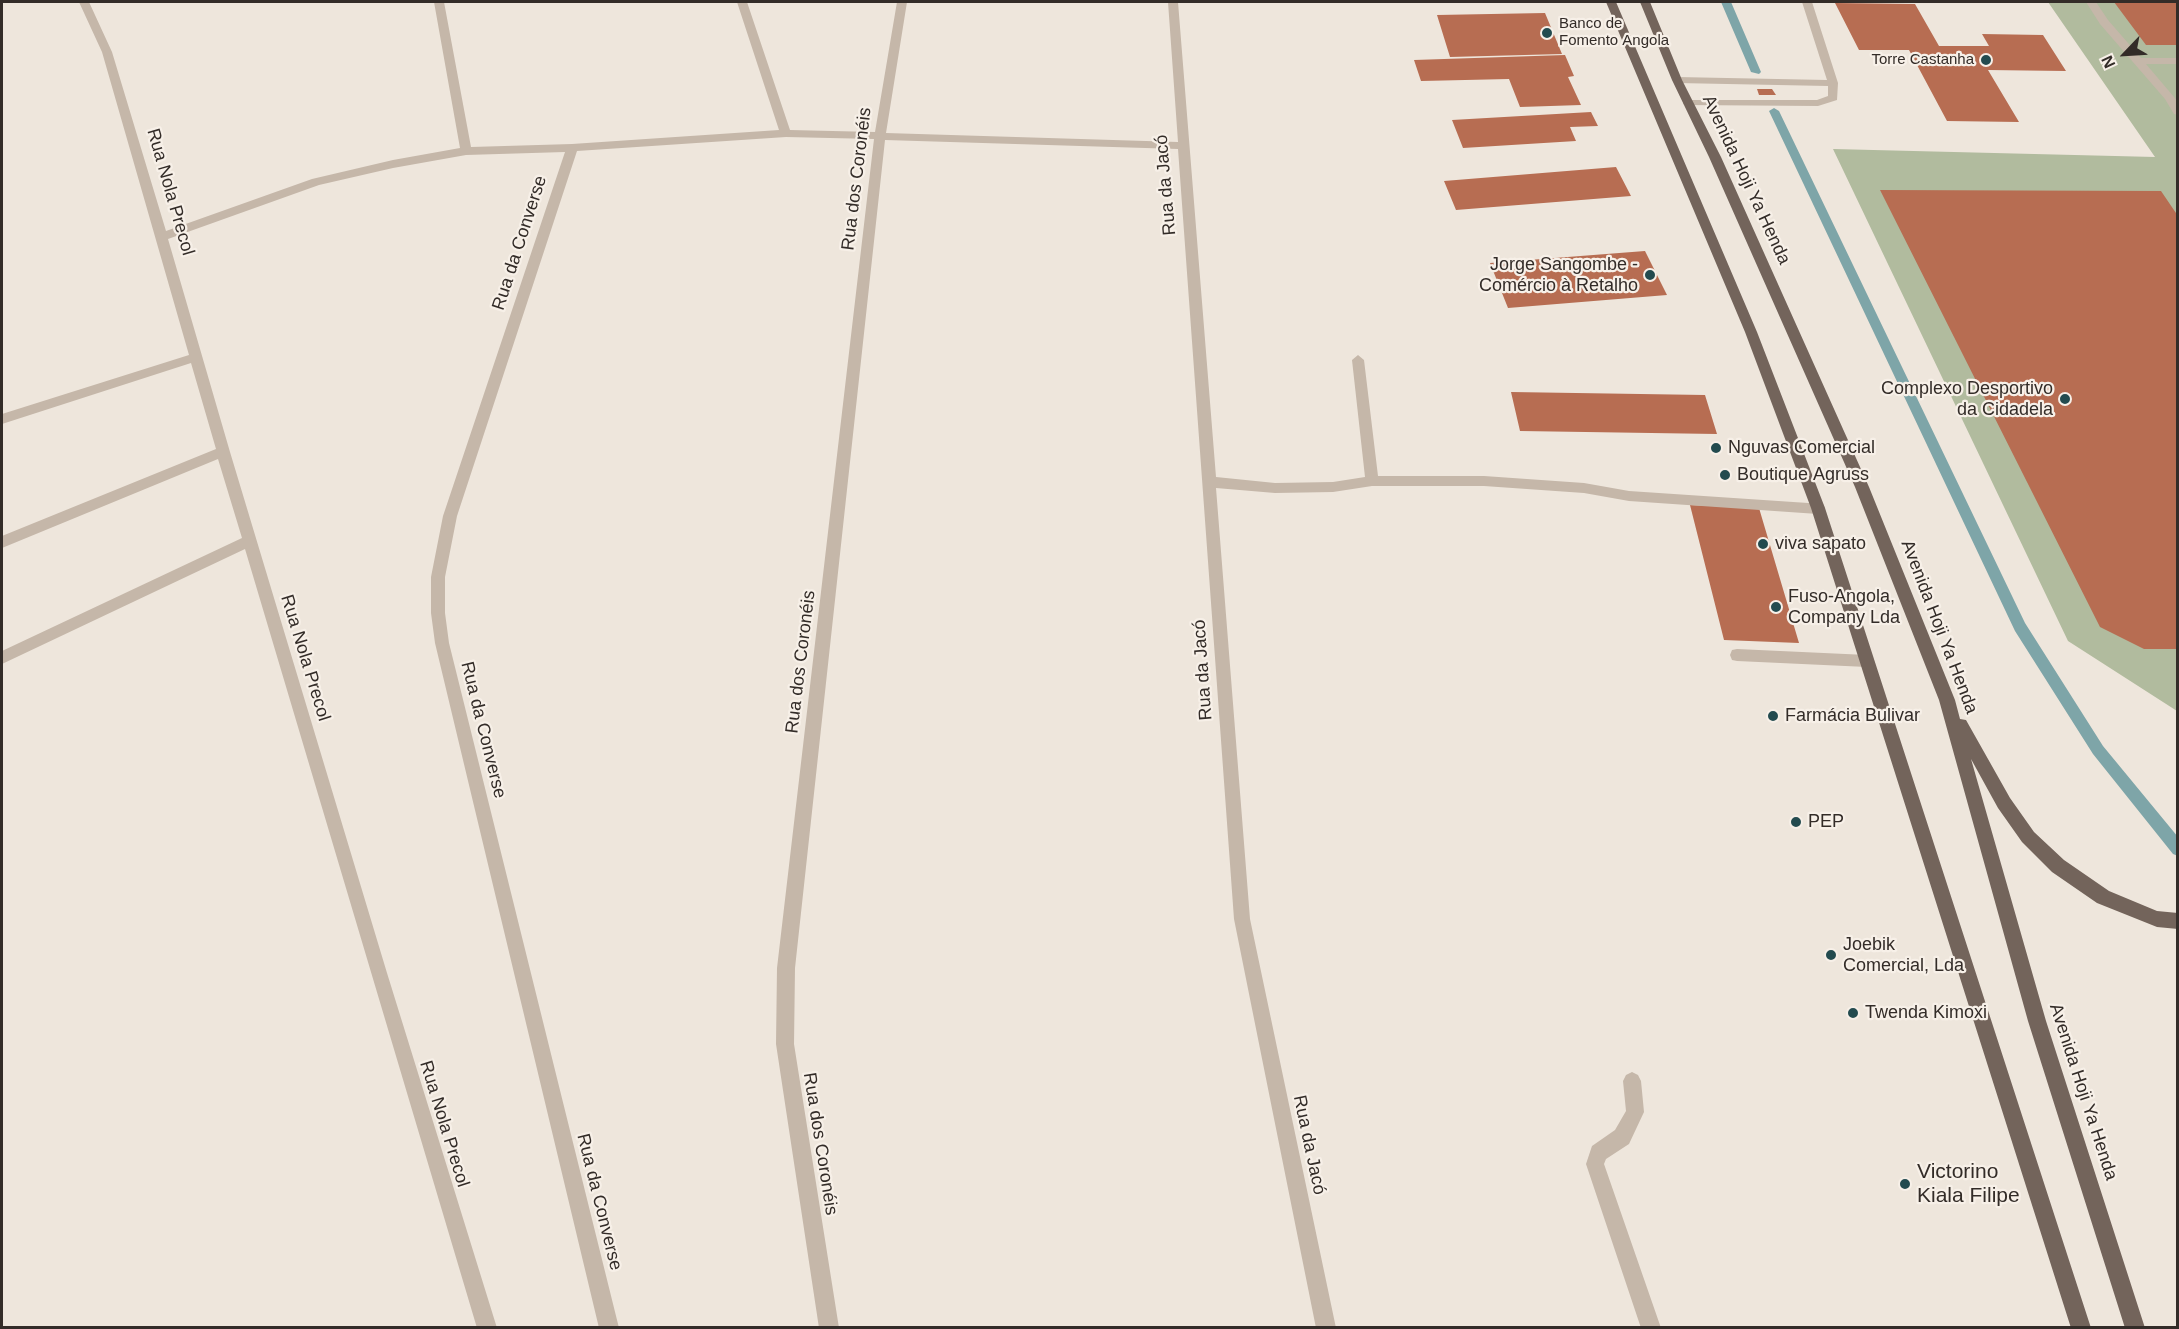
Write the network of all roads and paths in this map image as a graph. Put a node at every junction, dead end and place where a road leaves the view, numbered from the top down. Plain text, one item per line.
1 (84, 2) edge
2 (439, 2) edge
3 (742, 2) edge
4 (902, 2) edge
5 (1173, 2) edge
6 (1611, 2) edge
7 (1645, 2) edge
8 (1807, 2) edge
9 (2091, 2) edge
10 (2137, 61) junction
11 (2178, 61) edge
12 (1677, 80) junction
13 (1833, 83) junction
14 (1688, 103) junction
15 (2178, 112) edge
16 (786, 133) junction
17 (880, 138) junction
18 (1182, 146) junction
19 (572, 148) junction
20 (466, 151) junction
21 (163, 237) junction
22 (196, 357) junction
23 (1358, 360) dead end
24 (2, 419) edge
25 (223, 452) junction
26 (1372, 481) junction
27 (1208, 482) junction
28 (1818, 508) junction
29 (249, 541) junction
30 (2, 542) edge
31 (1737, 655) dead end
32 (2, 658) edge
33 (1867, 661) junction
34 (1947, 700) junction
35 (2178, 921) edge
36 (1632, 1081) dead end
37 (487, 1328) edge
38 (609, 1328) edge
39 (829, 1328) edge
40 (1326, 1328) edge
41 (1651, 1328) edge
42 (2081, 1328) edge
43 (2135, 1328) edge

1 - 21 street, Rua Nola Precol
2 - 20 street
3 - 16 street
4 - 17 street, Rua dos Coronéis
5 - 18 street, Rua da Jacó
6 - 28 main road
7 - 12 main road, Avenida Hoji Ya Henda
8 - 13 street
9 - 10 street
10 - 11 street
10 - 15 street
12 - 13 street
12 - 14 main road, Avenida Hoji Ya Henda
13 - 14 street
14 - 34 main road, Avenida Hoji Ya Henda
16 - 17 street
16 - 19 street
17 - 18 street
17 - 39 street, Rua dos Coronéis
18 - 27 street, Rua da Jacó
19 - 20 street
19 - 38 street, Rua da Converse
20 - 21 street
21 - 22 street, Rua Nola Precol
22 - 24 street
22 - 25 street, Rua Nola Precol
23 - 26 street
25 - 29 street, Rua Nola Precol
25 - 30 street
26 - 27 street
26 - 28 street
27 - 40 street, Rua da Jacó
28 - 33 main road
29 - 32 street
29 - 37 street, Rua Nola Precol
31 - 33 street
33 - 42 main road
34 - 35 main road
34 - 43 main road, Avenida Hoji Ya Henda
36 - 41 street

